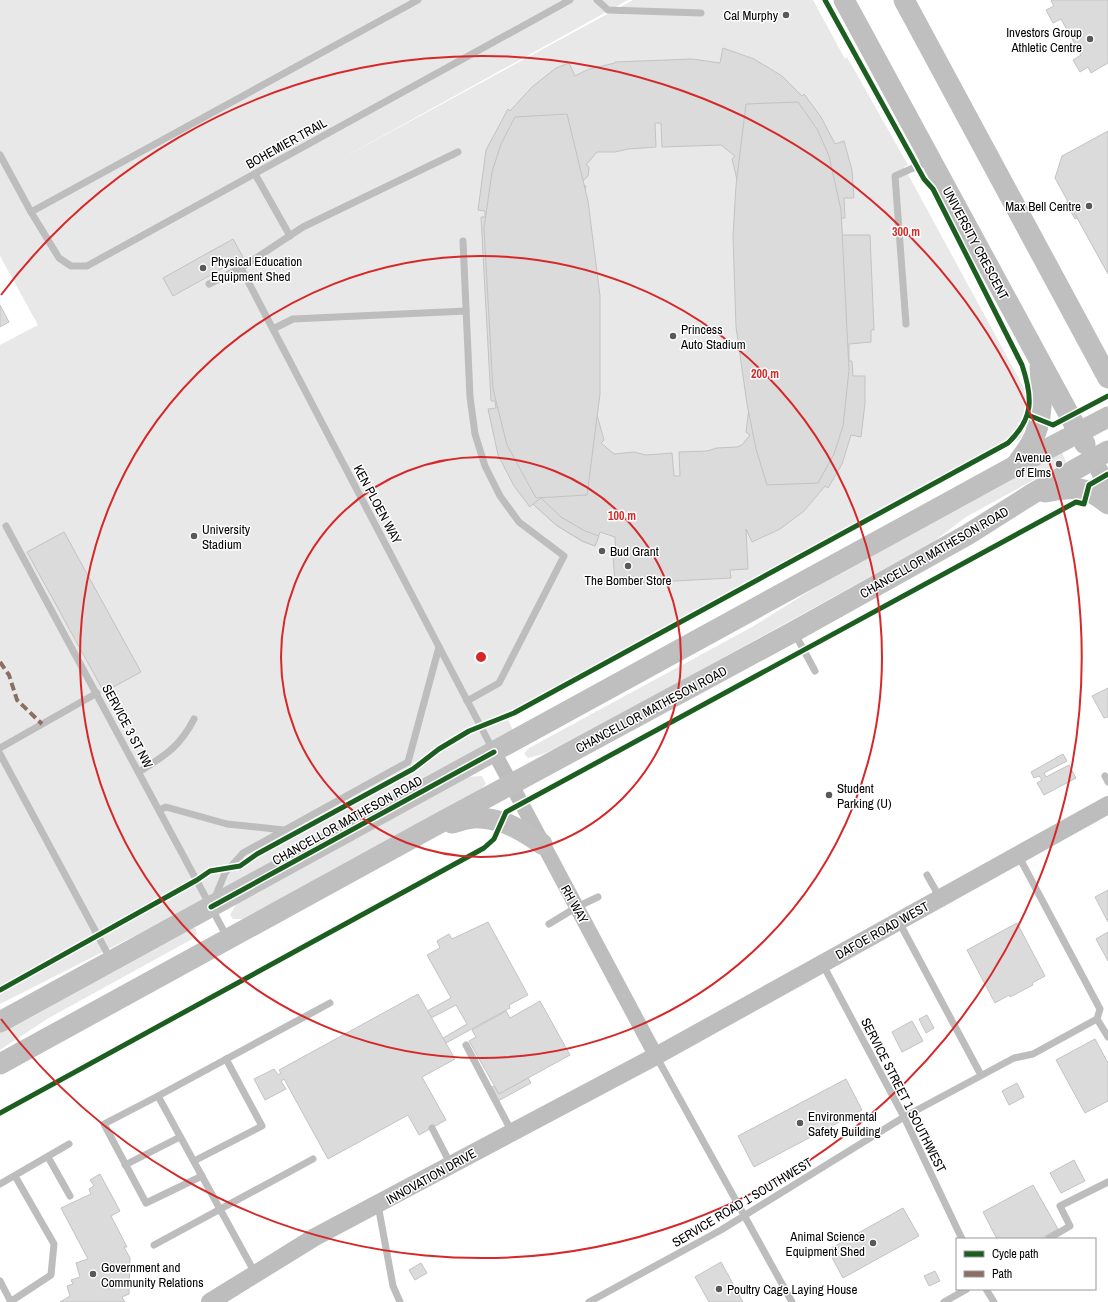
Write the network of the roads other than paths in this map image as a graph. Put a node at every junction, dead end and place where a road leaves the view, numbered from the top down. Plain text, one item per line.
1 (418, 0) edge
2 (570, 0) edge
3 (597, 0) edge
4 (844, 0) edge
5 (904, 0) edge
6 (701, 13) dead end
7 (458, 152) dead end
8 (0, 155) edge
9 (931, 160) junction
10 (255, 174) junction
11 (31, 212) junction
12 (290, 236) junction
13 (463, 241) dead end
14 (241, 268) junction
15 (208, 284) dead end
16 (466, 311) junction
17 (906, 324) dead end
18 (273, 329) junction
19 (1039, 360) junction
20 (1108, 378) edge
21 (1108, 417) edge
22 (1078, 432) junction
23 (1100, 455) edge
24 (1015, 466) junction
25 (1108, 487) edge
26 (1032, 494) junction
27 (1108, 504) edge
28 (6, 526) dead end
29 (793, 632) junction
30 (439, 647) junction
31 (815, 671) dead end
32 (97, 693) junction
33 (467, 701) junction
34 (194, 719) dead end
35 (0, 748) edge
36 (494, 752) junction
37 (0, 754) edge
38 (139, 772) junction
39 (511, 785) junction
40 (1108, 805) edge
41 (159, 810) junction
42 (434, 826) junction
43 (285, 830) junction
44 (542, 844) junction
45 (1018, 855) junction
46 (927, 876) dead end
47 (598, 897) dead end
48 (940, 898) junction
49 (211, 907) junction
50 (577, 907) junction
51 (899, 921) junction
52 (549, 924) dead end
53 (228, 939) junction
54 (112, 960) junction
55 (822, 963) junction
56 (330, 1003) dead end
57 (1097, 1020) junction
58 (0, 1022) edge
59 (1108, 1037) edge
60 (466, 1045) dead end
61 (656, 1056) junction
62 (226, 1059) junction
63 (0, 1064) edge
64 (981, 1076) junction
65 (158, 1096) junction
66 (904, 1117) junction
67 (432, 1128) dead end
68 (512, 1132) junction
69 (180, 1137) junction
70 (69, 1144) dead end
71 (48, 1157) junction
72 (313, 1159) dead end
73 (194, 1162) junction
74 (126, 1165) junction
75 (451, 1165) junction
76 (14, 1176) junction
77 (202, 1176) junction
78 (1108, 1182) edge
79 (0, 1184) edge
80 (70, 1196) dead end
81 (378, 1205) junction
82 (221, 1210) junction
83 (745, 1215) junction
84 (962, 1238) edge
85 (1050, 1238) edge
86 (154, 1245) dead end
87 (255, 1273) junction
88 (0, 1281) edge
89 (965, 1290) edge
90 (987, 1290) edge
91 (11, 1302) edge
92 (210, 1302) edge
93 (400, 1302) edge
94 (589, 1302) edge
95 (792, 1302) edge
96 (944, 1302) edge
97 (994, 1302) edge

1 - 11 lane
2 - 10 lane, BOHEMIER TRAIL
3 - 6 lane
4 - 9 main road, UNIVERSITY CRESCENT
5 - 20 main road
7 - 12 lane
8 - 11 lane, BOHEMIER TRAIL
9 - 17 lane
9 - 19 main road, UNIVERSITY CRESCENT
10 - 11 lane, BOHEMIER TRAIL
10 - 12 lane
12 - 14 lane
13 - 16 lane
14 - 15 lane
14 - 18 lane, KEN PLOEN WAY
16 - 18 lane
16 - 33 lane
18 - 30 lane, KEN PLOEN WAY
19 - 22 main road, UNIVERSITY CRESCENT
19 - 24 main road
21 - 22 main road, CHANCELLOR MATHESON ROAD
22 - 23 main road, UNIVERSITY CRESCENT
22 - 24 main road, CHANCELLOR MATHESON ROAD
23 - 25 street, UNIVERSITY CRESCENT
23 - 26 main road, CHANCELLOR MATHESON ROAD
24 - 36 main road, CHANCELLOR MATHESON ROAD
26 - 27 main road
26 - 29 main road, CHANCELLOR MATHESON ROAD
28 - 32 lane, SERVICE 3 ST NW
29 - 31 lane
29 - 39 main road, CHANCELLOR MATHESON ROAD
30 - 33 lane, KEN PLOEN WAY
30 - 43 lane
32 - 35 lane
32 - 38 lane, SERVICE 3 ST NW
33 - 36 lane, KEN PLOEN WAY
34 - 38 lane
36 - 39 street, RH WAY
36 - 49 main road, CHANCELLOR MATHESON ROAD
37 - 54 lane
38 - 41 lane, SERVICE 3 ST NW
39 - 42 main road, CHANCELLOR MATHESON ROAD
39 - 44 street, RH WAY
40 - 45 street, DAFOE ROAD WEST
41 - 43 lane
41 - 49 lane, SERVICE 3 ST NW
42 - 44 main road
42 - 53 main road, CHANCELLOR MATHESON ROAD
43 - 49 lane
44 - 50 street, RH WAY
45 - 48 street, DAFOE ROAD WEST
45 - 57 lane
46 - 48 lane
47 - 50 lane
48 - 51 street, DAFOE ROAD WEST
49 - 53 lane, SERVICE 3 ST NW
49 - 54 main road, CHANCELLOR MATHESON ROAD
50 - 52 lane
50 - 61 street, RH WAY
51 - 55 street, DAFOE ROAD WEST
51 - 64 lane
53 - 63 main road, CHANCELLOR MATHESON ROAD
54 - 58 main road, CHANCELLOR MATHESON ROAD
55 - 61 street, DAFOE ROAD WEST
55 - 66 lane, SERVICE STREET 1 SOUTHWEST
56 - 62 lane
57 - 59 lane
57 - 64 lane, SERVICE ROAD 1 SOUTHWEST
60 - 68 lane
61 - 68 street, INNOVATION DRIVE
61 - 83 lane
62 - 65 lane
62 - 73 lane
64 - 66 lane, SERVICE ROAD 1 SOUTHWEST
65 - 69 lane
65 - 74 lane
66 - 83 lane, SERVICE ROAD 1 SOUTHWEST
66 - 84 lane, SERVICE STREET 1 SOUTHWEST
67 - 75 lane
68 - 75 street, INNOVATION DRIVE
69 - 73 lane
69 - 74 lane
70 - 71 lane
71 - 76 lane
71 - 80 lane
72 - 82 lane
73 - 77 lane
74 - 77 lane
75 - 81 street, INNOVATION DRIVE
76 - 79 lane
76 - 91 lane
77 - 82 lane
78 - 85 lane
81 - 87 street, INNOVATION DRIVE
81 - 93 lane
82 - 86 lane
82 - 87 lane
83 - 94 lane, SERVICE ROAD 1 SOUTHWEST
83 - 95 lane
87 - 92 street, INNOVATION DRIVE
88 - 91 lane
89 - 96 lane
90 - 97 lane

